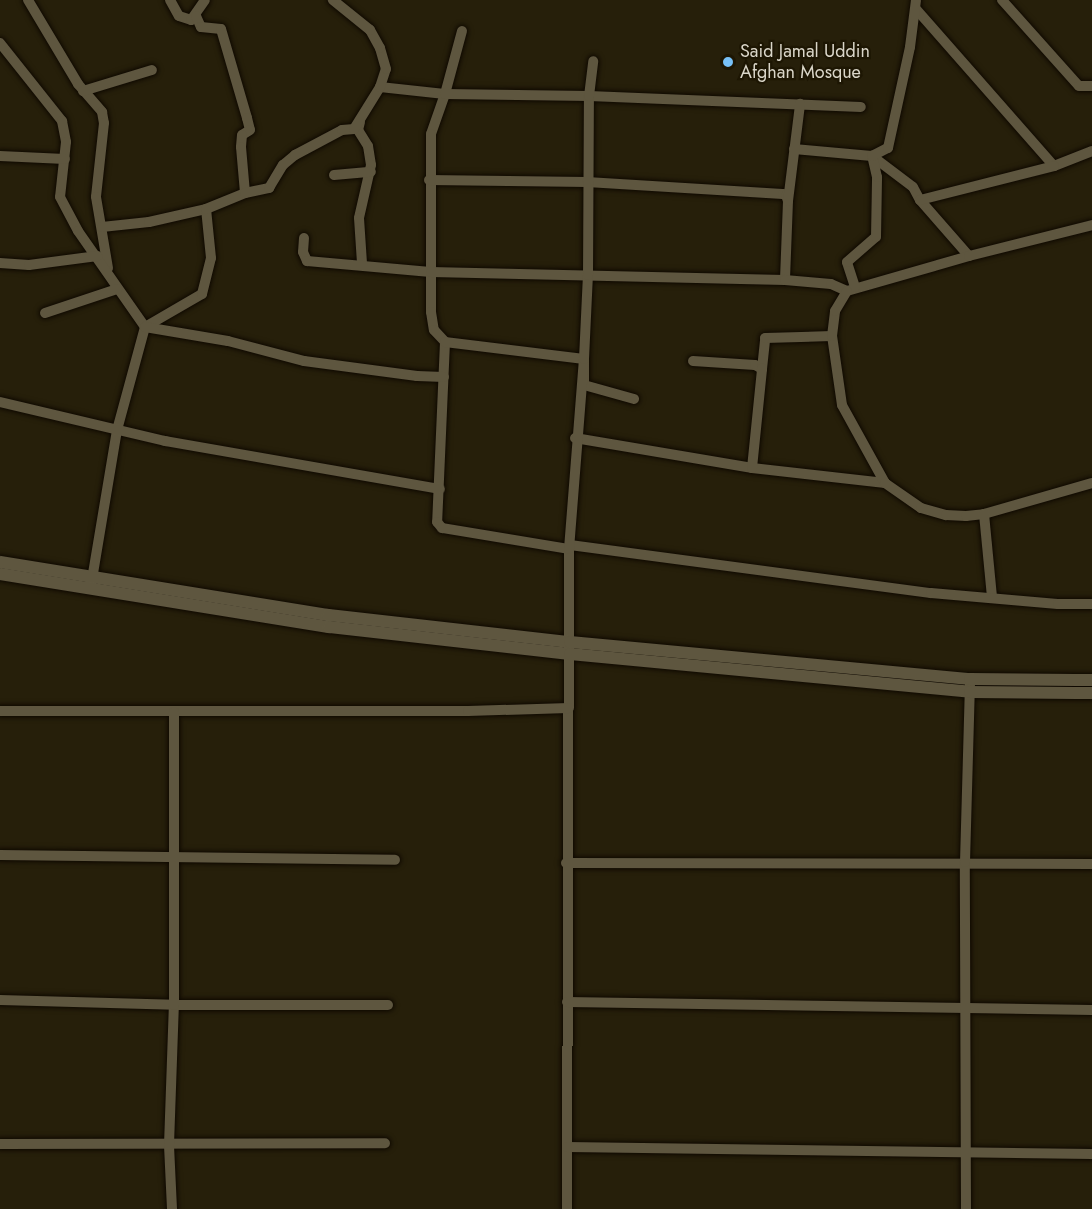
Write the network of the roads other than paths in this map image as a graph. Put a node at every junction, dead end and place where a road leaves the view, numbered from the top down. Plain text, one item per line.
1 (28, 0) edge
2 (170, 0) edge
3 (205, 0) edge
4 (333, 0) edge
5 (1002, 0) edge
6 (916, 4) edge
7 (196, 16) junction
8 (462, 31) dead end
9 (0, 43) edge
10 (4, 53) edge
11 (593, 60) dead end
12 (152, 70) dead end
13 (380, 87) junction
14 (1092, 87) edge
15 (83, 91) junction
16 (446, 94) junction
17 (588, 96) junction
18 (800, 104) junction
19 (861, 108) dead end
20 (362, 113) junction
21 (794, 149) junction
22 (1092, 151) edge
23 (0, 156) edge
24 (872, 156) junction
25 (65, 159) junction
26 (1054, 166) junction
27 (371, 172) junction
28 (334, 175) dead end
29 (429, 180) junction
30 (587, 182) junction
31 (245, 193) junction
32 (920, 200) junction
33 (788, 201) junction
34 (206, 209) junction
35 (1092, 225) edge
36 (102, 227) junction
37 (304, 238) dead end
38 (97, 256) junction
39 (969, 256) junction
40 (0, 263) edge
41 (362, 263) junction
42 (108, 271) junction
43 (431, 272) junction
44 (588, 275) junction
45 (785, 280) junction
46 (117, 289) junction
47 (851, 289) junction
48 (45, 314) dead end
49 (145, 327) junction
50 (832, 336) junction
51 (445, 342) junction
52 (584, 359) junction
53 (693, 361) dead end
54 (762, 369) junction
55 (444, 377) junction
56 (634, 399) dead end
57 (0, 402) edge
58 (117, 430) junction
59 (576, 438) junction
60 (752, 468) junction
61 (885, 483) junction
62 (1092, 483) edge
63 (440, 489) junction
64 (984, 514) junction
65 (569, 547) junction
66 (0, 562) edge
67 (0, 574) edge
68 (92, 583) junction
69 (992, 597) junction
70 (1092, 604) edge
71 (570, 648) junction
72 (970, 679) junction
73 (1092, 680) edge
74 (970, 692) junction
75 (1092, 693) edge
76 (569, 708) junction
77 (0, 711) edge
78 (174, 712) junction
79 (0, 855) edge
80 (173, 857) junction
81 (394, 860) dead end
82 (965, 862) junction
83 (566, 863) junction
84 (1092, 864) edge
85 (0, 1000) edge
86 (567, 1002) junction
87 (174, 1005) junction
88 (388, 1005) dead end
89 (965, 1007) junction
90 (1092, 1010) edge
91 (386, 1143) dead end
92 (0, 1144) edge
93 (170, 1145) junction
94 (567, 1147) junction
95 (964, 1152) junction
96 (1092, 1154) edge
97 (172, 1209) edge
98 (567, 1209) edge
99 (966, 1209) edge

1 - 15 street
2 - 7 street
3 - 7 street
4 - 13 street
5 - 14 street
6 - 24 street
6 - 26 street
7 - 31 street
8 - 16 street
9 - 10 street
10 - 25 street
11 - 17 street
12 - 15 street
13 - 16 street
13 - 20 street
15 - 36 street
16 - 17 street
16 - 29 street
17 - 18 street
17 - 30 street
18 - 19 street
18 - 21 street
20 - 27 street
20 - 31 street
21 - 24 street
21 - 33 street
22 - 26 street
23 - 25 street
24 - 32 street
24 - 47 street
25 - 38 street
26 - 32 street
27 - 28 street
27 - 41 street
29 - 30 street
29 - 43 street
30 - 33 street
30 - 44 street
31 - 34 street
32 - 39 street
33 - 45 street
34 - 36 street
34 - 49 street
35 - 39 street
36 - 42 street
37 - 41 street
38 - 40 street
38 - 42 street
39 - 47 street
41 - 43 street
42 - 46 street
43 - 44 street
43 - 51 street
44 - 45 street
44 - 52 street
45 - 47 street
46 - 48 street
46 - 49 street
47 - 50 street
49 - 55 street
49 - 58 street
50 - 54 street
50 - 61 street
51 - 52 street
51 - 55 street
52 - 56 street
52 - 59 street
53 - 54 street
54 - 60 street
55 - 63 street
57 - 58 street
58 - 63 street
58 - 68 street
59 - 60 street
59 - 65 street
60 - 61 street
61 - 64 street
62 - 64 street
63 - 65 street
64 - 69 street
65 - 69 street
65 - 71 street
66 - 68 street
67 - 68 street
68 - 71 street
69 - 70 street
71 - 72 street
71 - 74 street
71 - 76 street
72 - 73 street
72 - 74 street
74 - 75 street
74 - 82 street
76 - 78 street
76 - 83 street
77 - 78 street
78 - 80 street
79 - 80 street
80 - 81 street
80 - 87 street
82 - 83 street
82 - 84 street
82 - 89 street
83 - 86 street
85 - 87 street
86 - 89 street
86 - 94 street
87 - 88 street
87 - 93 street
89 - 90 street
89 - 95 street
91 - 93 street
92 - 93 street
93 - 97 street
94 - 95 street
94 - 98 street
95 - 96 street
95 - 99 street

